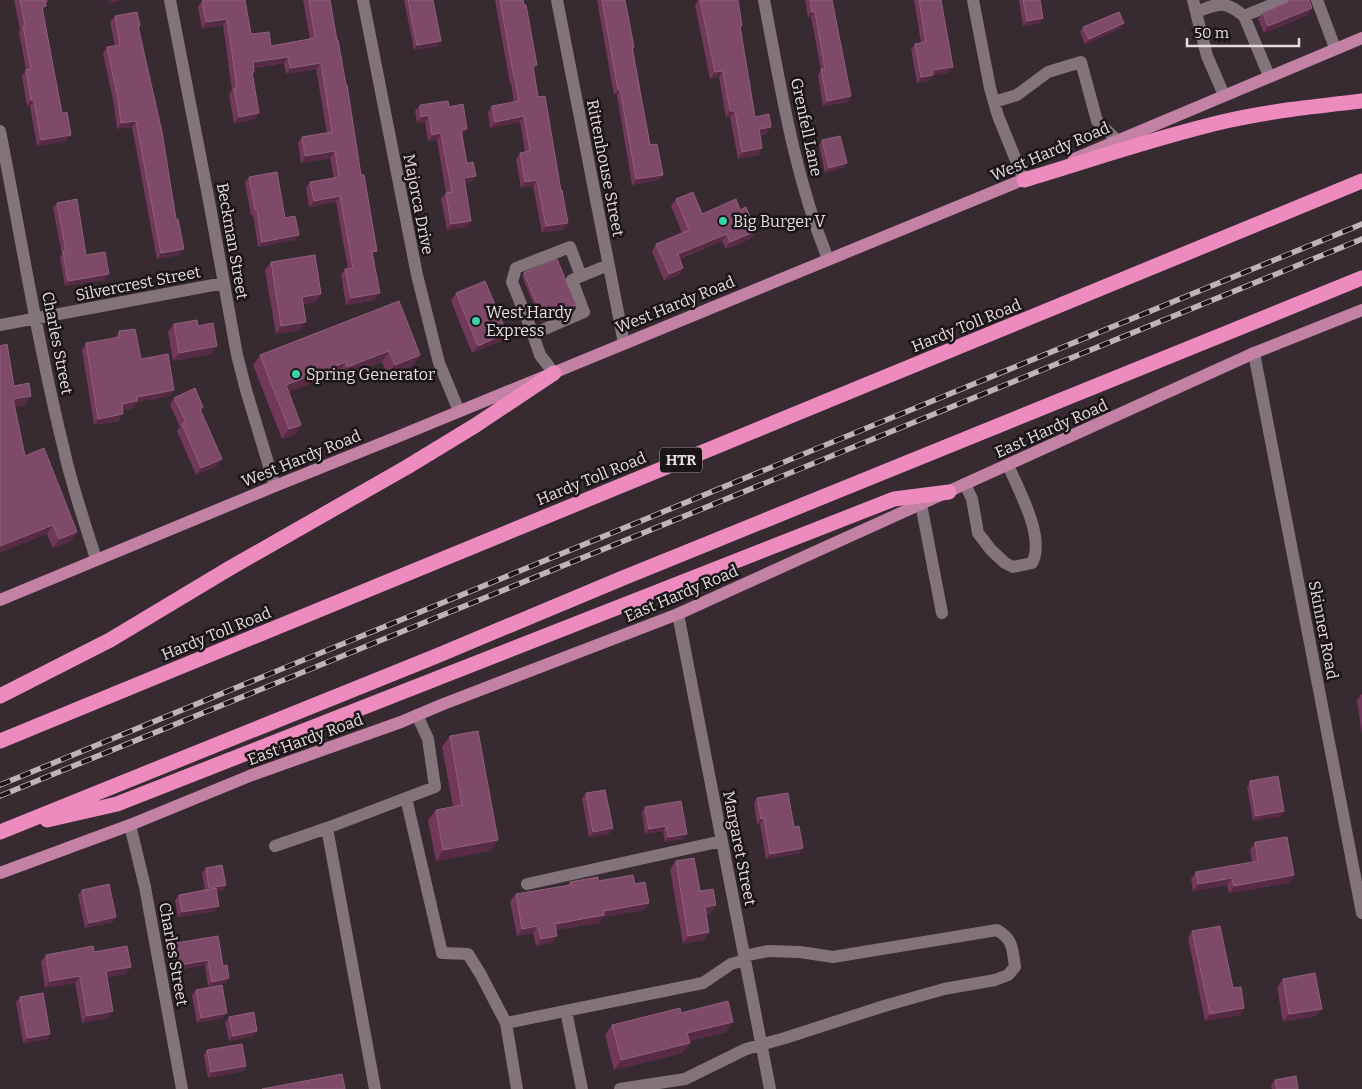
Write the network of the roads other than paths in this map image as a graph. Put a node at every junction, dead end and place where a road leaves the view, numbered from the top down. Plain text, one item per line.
1 (170, 0) edge
2 (363, 0) edge
3 (557, 0) edge
4 (764, 0) edge
5 (974, 0) edge
6 (1283, 0) edge
7 (1317, 0) edge
8 (1195, 6) edge
9 (1244, 16) junction
10 (1362, 38) edge
11 (1335, 48) junction
12 (1269, 76) junction
13 (1224, 95) junction
14 (1362, 101) edge
15 (994, 102) junction
16 (0, 131) edge
17 (1117, 140) junction
18 (1024, 180) junction
19 (1362, 181) edge
20 (828, 259) junction
21 (608, 264) junction
22 (581, 276) junction
23 (1362, 278) edge
24 (224, 283) junction
25 (1362, 310) edge
26 (35, 319) junction
27 (0, 326) edge
28 (532, 334) junction
29 (624, 342) junction
30 (1254, 353) junction
31 (554, 372) junction
32 (459, 411) junction
33 (1008, 465) junction
34 (965, 484) junction
35 (275, 486) junction
36 (949, 492) junction
37 (921, 504) junction
38 (96, 559) junction
39 (0, 600) edge
40 (942, 613) dead end
41 (678, 614) junction
42 (0, 696) edge
43 (417, 715) junction
44 (0, 741) edge
45 (406, 798) junction
46 (130, 825) junction
47 (327, 828) junction
48 (1, 831) edge
49 (722, 841) junction
50 (275, 846) dead end
51 (0, 873) edge
52 (527, 884) dead end
53 (1362, 913) edge
54 (744, 958) junction
55 (566, 1011) junction
56 (506, 1023) junction
57 (762, 1046) junction
58 (182, 1089) edge
59 (376, 1089) edge
60 (517, 1089) edge
61 (582, 1089) edge
62 (620, 1089) edge
63 (770, 1089) edge

1 - 24 street, Beckman Street
2 - 32 street, Majorca Drive
3 - 21 street, Rittenhouse Street
4 - 20 street, Grenfell Lane
5 - 15 street
6 - 9 street
7 - 11 street
8 - 9 street
8 - 13 street
9 - 12 street
10 - 11 main road, West Hardy Road
11 - 12 main road, West Hardy Road
12 - 13 main road, West Hardy Road
13 - 17 main road, West Hardy Road
14 - 18 highway
15 - 17 street
15 - 18 street
16 - 26 street, Charles Street
17 - 18 main road, West Hardy Road
18 - 20 main road, West Hardy Road
19 - 44 highway, Hardy Toll Road / HTR
20 - 29 main road, West Hardy Road
21 - 22 street
21 - 29 street, Rittenhouse Street
22 - 28 street
22 - 28 street
23 - 48 highway
24 - 26 street, Silvercrest Street
24 - 35 street, Beckman Street
25 - 30 main road, East Hardy Road
26 - 27 street, Silvercrest Street
26 - 38 street, Charles Street
28 - 31 street
29 - 31 main road, West Hardy Road
30 - 33 main road, East Hardy Road
30 - 53 street, Skinner Road
31 - 32 main road, West Hardy Road
31 - 42 highway
32 - 35 main road, West Hardy Road
33 - 34 main road, East Hardy Road
33 - 34 street
34 - 36 main road, East Hardy Road
35 - 38 main road, West Hardy Road
36 - 37 main road, East Hardy Road
36 - 48 highway
37 - 40 street
37 - 41 main road, East Hardy Road
38 - 39 main road, West Hardy Road
41 - 43 main road, East Hardy Road
41 - 49 street, Margaret Street
43 - 45 street
43 - 46 main road, East Hardy Road
45 - 47 street
45 - 56 street
46 - 51 main road, East Hardy Road
46 - 58 street, Charles Street
47 - 50 street
47 - 59 street
49 - 52 street
49 - 54 street, Margaret Street
54 - 55 street
54 - 57 street, Margaret Street
54 - 57 street
55 - 56 street
55 - 61 street
56 - 60 street
57 - 62 street
57 - 63 street, Margaret Street

